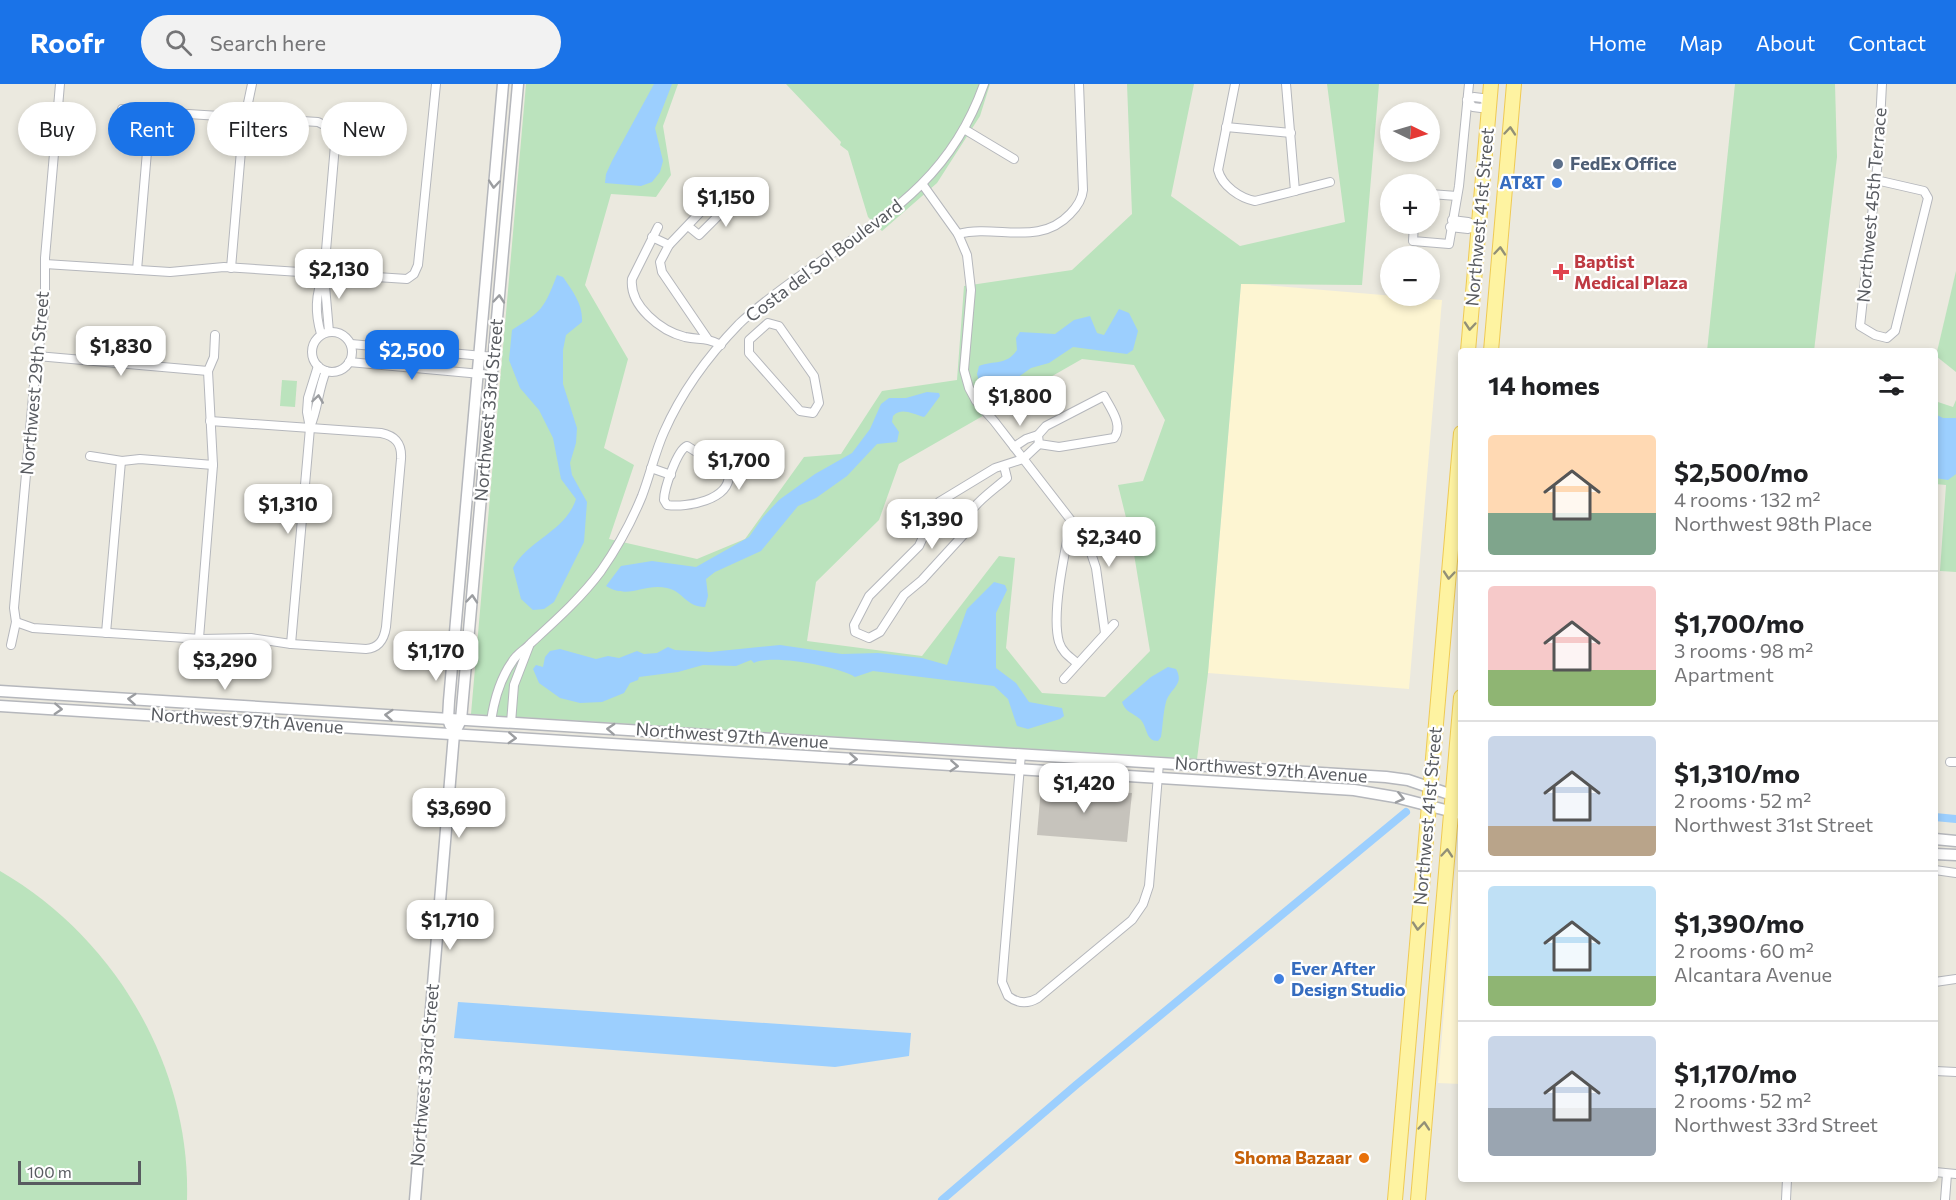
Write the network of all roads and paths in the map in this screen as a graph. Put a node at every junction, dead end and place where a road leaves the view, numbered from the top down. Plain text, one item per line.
1 (60, 84) edge
2 (252, 84) edge
3 (436, 84) edge
4 (503, 84) edge
5 (518, 84) edge
6 (984, 84) edge
7 (1080, 84) edge
8 (1235, 84) edge
9 (1286, 84) edge
10 (1469, 84) edge
11 (1491, 84) edge
12 (1514, 84) edge
13 (1882, 84) edge
14 (1467, 100) junction
15 (248, 102) edge
16 (1490, 104) junction
17 (1226, 127) junction
18 (964, 129) junction
19 (1291, 133) junction
20 (147, 156) edge
21 (241, 156) edge
22 (334, 156) edge
23 (1014, 159) dead end
24 (1876, 180) junction
25 (1330, 182) dead end
26 (923, 185) junction
27 (1295, 191) junction
28 (1440, 195) edge
29 (1457, 196) junction
30 (1451, 224) junction
31 (658, 226) dead end
32 (688, 226) junction
33 (1479, 226) junction
34 (958, 234) junction
35 (1413, 234) edge
36 (652, 237) junction
37 (669, 245) junction
38 (45, 264) junction
39 (231, 267) junction
40 (137, 270) junction
41 (324, 274) junction
42 (746, 318) junction
43 (757, 330) junction
44 (325, 333) junction
45 (215, 335) dead end
46 (707, 338) junction
47 (351, 344) junction
48 (721, 345) junction
49 (1468, 348) edge
50 (1491, 348) edge
51 (479, 355) junction
52 (37, 356) junction
53 (494, 357) junction
54 (349, 362) junction
55 (322, 369) junction
56 (208, 371) junction
57 (477, 374) junction
58 (492, 375) junction
59 (210, 422) junction
60 (310, 428) junction
61 (1038, 435) junction
62 (1039, 444) junction
63 (1014, 447) junction
64 (90, 456) dead end
65 (1023, 459) junction
66 (121, 461) junction
67 (213, 465) junction
68 (1004, 466) junction
69 (1458, 467) edge
70 (651, 468) junction
71 (671, 475) junction
72 (1071, 522) junction
73 (16, 622) junction
74 (1114, 624) dead end
75 (106, 633) junction
76 (1105, 633) junction
77 (199, 638) junction
78 (291, 644) junction
79 (11, 645) dead end
80 (529, 646) junction
81 (1077, 663) junction
82 (1064, 678) dead end
83 (0, 691) edge
84 (0, 706) edge
85 (448, 719) junction
86 (461, 720) junction
87 (491, 721) junction
88 (511, 723) junction
89 (670, 732) junction
90 (454, 734) junction
91 (896, 746) junction
92 (669, 747) junction
93 (1021, 754) junction
94 (895, 762) junction
95 (1159, 763) junction
96 (1020, 770) junction
97 (1458, 772) edge
98 (1158, 778) junction
99 (1430, 788) junction
100 (1457, 796) edge
101 (1429, 805) junction
102 (1456, 813) edge
103 (1938, 840) edge
104 (1956, 841) edge
105 (1938, 854) edge
106 (1956, 855) edge
107 (1938, 870) edge
108 (1956, 873) edge
109 (1956, 979) edge
110 (1938, 982) edge
111 (1409, 1034) junction
112 (1431, 1037) junction
113 (1407, 1063) junction
114 (1938, 1071) edge
115 (1956, 1072) edge
116 (1426, 1094) junction
117 (1402, 1111) junction
118 (1400, 1144) junction
119 (1420, 1169) junction
120 (1952, 1174) edge
121 (1788, 1182) edge
122 (415, 1200) edge
123 (1395, 1200) edge
124 (1418, 1200) edge
125 (1786, 1200) edge
126 (1945, 1200) edge

1 - 38 street, Northwest 29th Street
2 - 15 street
3 - 41 street
4 -> 51 street, Northwest 33rd Street
53 -> 5 street, Northwest 33rd Street
6 - 18 street, Costa del Sol Boulevard
7 - 34 street
8 - 17 street
9 - 19 street
10 - 14 street
11 - 16 main road, Northwest 41st Street
50 -> 12 main road, Northwest 41st Street
13 - 24 street, Northwest 45th Terrace
14 - 16 street
14 - 29 street
16 - 33 main road, Northwest 41st Street
17 - 19 street
17 - 27 street
18 - 23 street
18 - 26 street, Costa del Sol Boulevard
19 - 27 street
20 - 40 street
21 - 39 street
22 - 41 street
24 - 24 street, Northwest 45th Terrace
25 - 27 street
26 - 34 street
26 - 42 street, Costa del Sol Boulevard
28 - 29 street
29 - 30 street
30 - 33 street
30 - 35 street
31 - 36 street
32 - 32 street
32 - 37 street
33 -> 49 main road, Northwest 41st Street
34 - 63 street
36 - 37 street
36 - 46 street
37 - 46 street
38 - 40 street
38 - 52 street, Northwest 29th Street
39 - 40 street
39 - 41 street
41 - 44 street
42 - 43 street
42 - 48 street, Costa del Sol Boulevard
43 - 43 street
44 - 47 street
44 - 55 street
45 - 56 street
46 - 48 street
47 - 51 street
47 - 54 street
48 - 70 street, Costa del Sol Boulevard
51 - 53 street
51 - 57 street, Northwest 33rd Street
52 - 56 street
52 - 73 street, Northwest 29th Street
53 - 58 street, Northwest 33rd Street
54 - 55 street
54 - 57 street
55 - 60 street
56 - 59 street
57 - 58 street
57 - 85 street, Northwest 33rd Street
86 -> 58 street, Northwest 33rd Street
59 - 60 street
59 - 67 street
60 - 78 street
60 - 78 street
61 - 62 street
61 - 62 street
61 - 63 street
62 - 65 street
63 - 65 street
64 - 66 street
65 - 68 street
65 - 72 street
66 - 67 street
66 - 75 street
67 - 77 street
68 - 68 street
69 -> 99 main road, Northwest 41st Street
70 - 71 street
70 - 80 street, Costa del Sol Boulevard
71 - 71 street
72 - 76 street
72 - 81 street
73 - 75 street
73 - 79 street, Northwest 29th Street
74 - 76 street
75 - 77 street
76 - 81 street
77 - 78 street
80 - 87 street, Costa del Sol Boulevard
80 - 88 street, Costa del Sol Boulevard
81 - 82 street
85 -> 83 street, Northwest 97th Avenue
84 -> 90 street, Northwest 97th Avenue
85 - 86 street, Northwest 97th Avenue
85 - 90 street, Northwest 33rd Street
86 - 87 street, Northwest 97th Avenue
86 - 90 street, Northwest 33rd Street
87 - 88 street, Northwest 97th Avenue
89 -> 88 street, Northwest 97th Avenue
89 - 91 street, Northwest 97th Avenue
89 - 92 street
90 -> 92 street, Northwest 97th Avenue
90 - 122 street, Northwest 33rd Street
91 - 93 street, Northwest 97th Avenue
91 - 94 street
92 -> 94 street, Northwest 97th Avenue
93 - 95 street, Northwest 97th Avenue
93 - 96 street
94 -> 96 street, Northwest 97th Avenue
95 - 98 street
95 - 99 street, Northwest 97th Avenue
96 - 98 street, Northwest 97th Avenue
96 - 98 street
97 - 100 main road, Northwest 41st Street
98 -> 101 street, Northwest 97th Avenue
99 - 100 street, Northwest 97th Avenue
99 - 101 main road, Northwest 41st Street
100 - 102 main road, Northwest 41st Street
101 - 102 street, Northwest 97th Avenue
101 -> 111 main road, Northwest 41st Street
112 -> 102 main road, Northwest 41st Street
103 - 104 street
105 - 106 street
107 - 108 street
109 - 110 street
111 - 112 main road
111 - 113 main road, Northwest 41st Street
112 - 116 main road, Northwest 41st Street
113 - 116 main road
113 - 117 main road, Northwest 41st Street
114 - 115 street
116 - 117 main road
119 -> 116 main road, Northwest 41st Street
117 - 118 main road, Northwest 41st Street
118 - 119 main road
118 - 123 main road, Northwest 41st Street
119 - 124 main road, Northwest 41st Street
120 - 126 street
121 - 125 street

